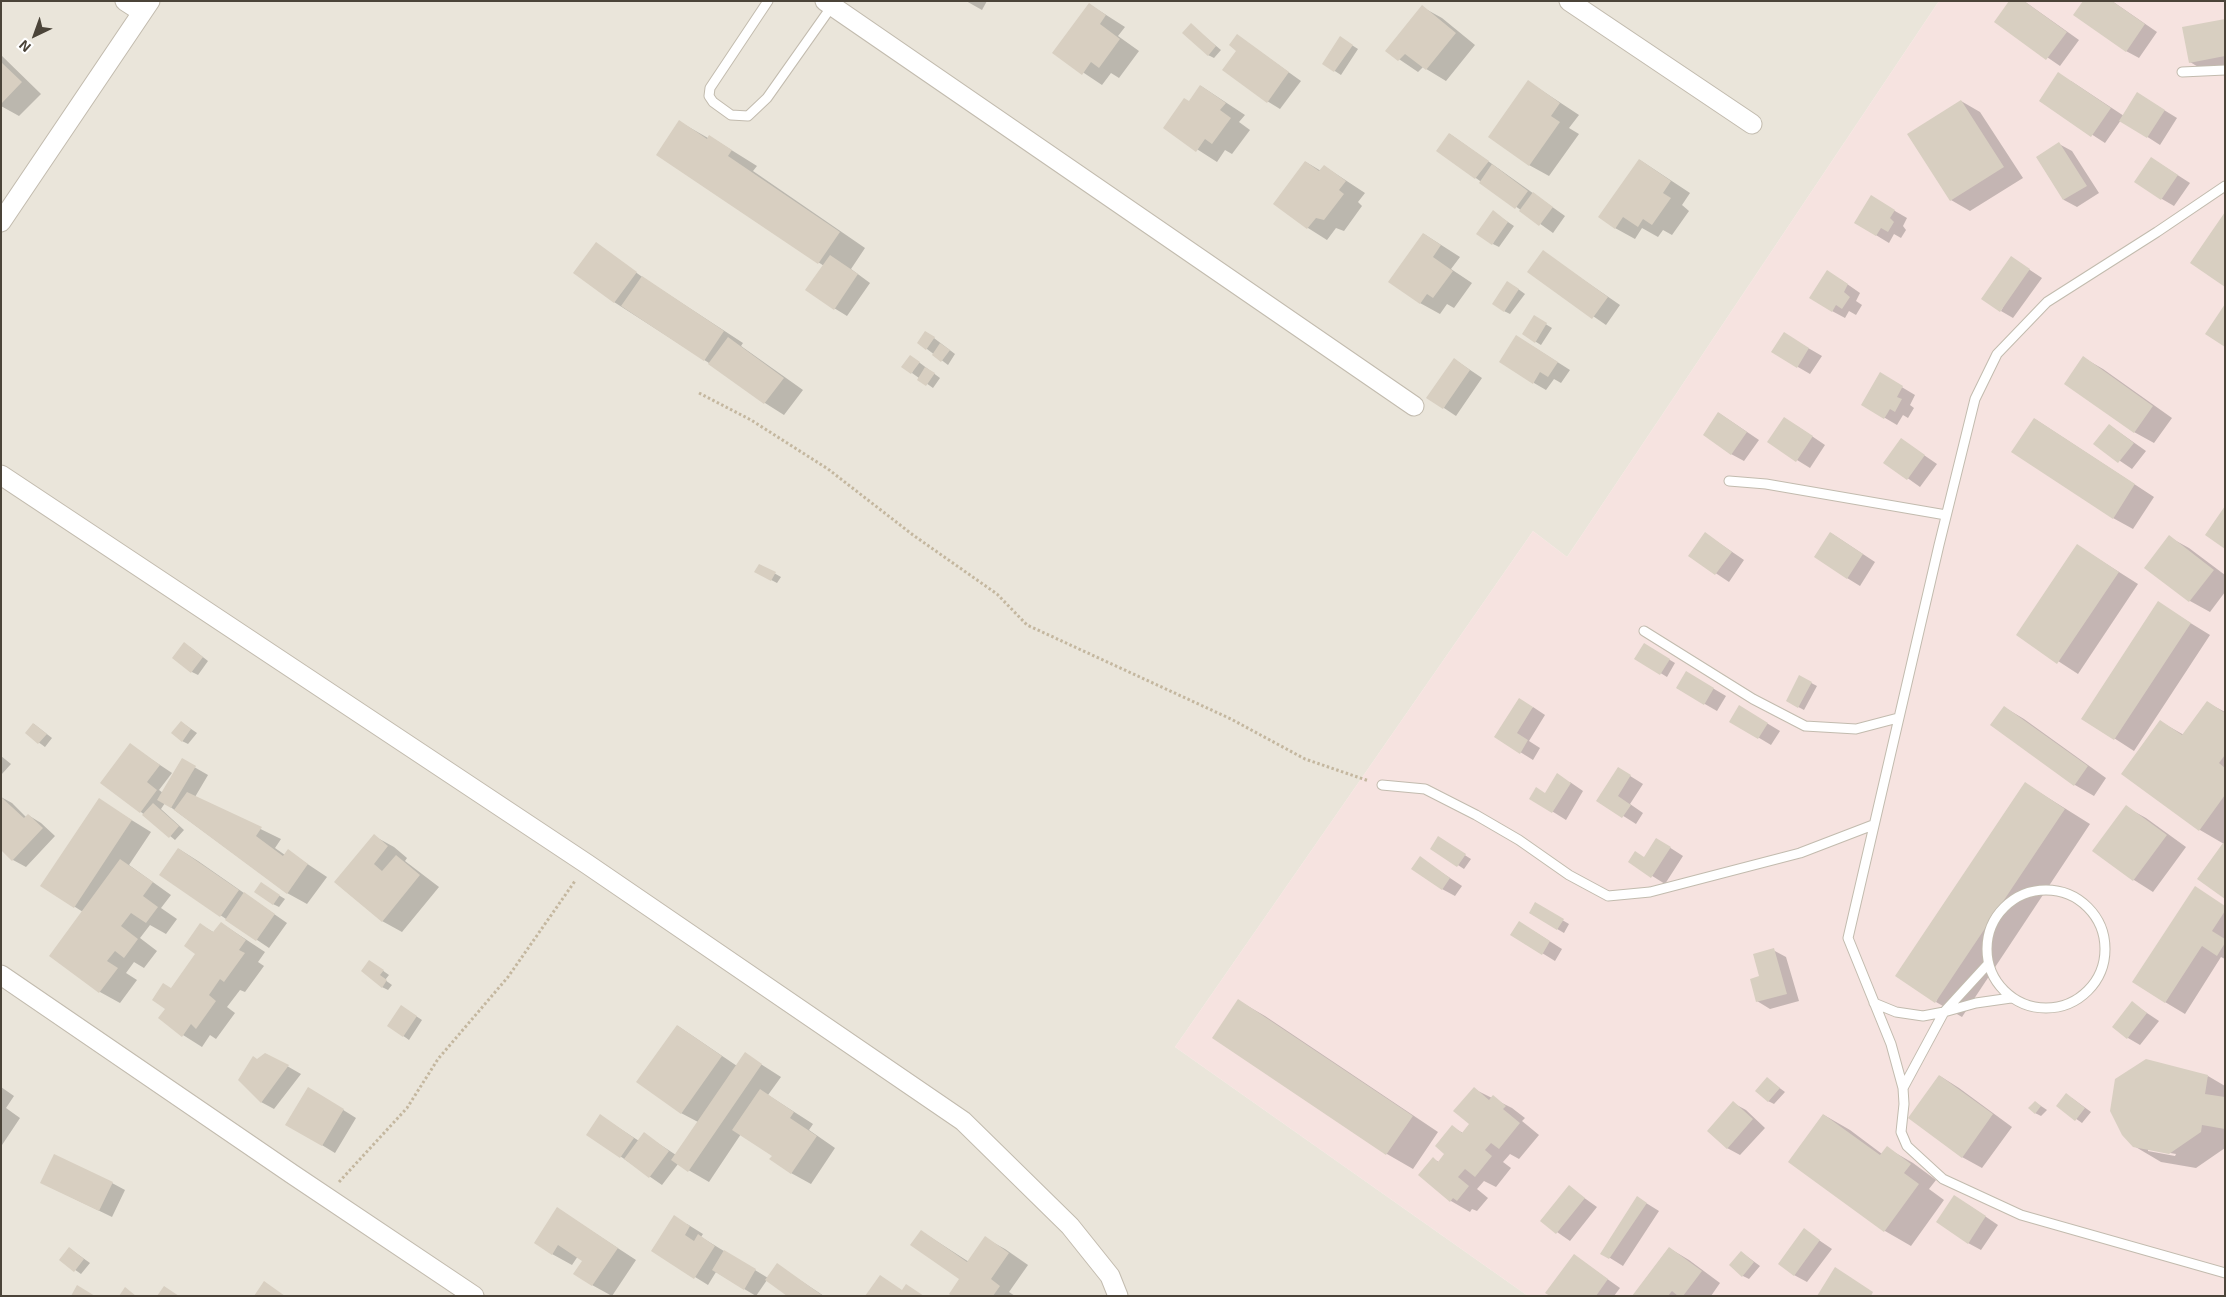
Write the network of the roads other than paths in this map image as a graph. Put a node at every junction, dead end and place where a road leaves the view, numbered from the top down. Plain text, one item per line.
1 (125, 1) edge
2 (768, 1) edge
3 (1569, 1) edge
4 (828, 4) edge
5 (146, 7) edge
6 (2225, 70) edge
7 (2182, 72) dead end
8 (1752, 124) dead end
9 (2225, 186) edge
10 (1, 222) edge
11 (1414, 406) dead end
12 (1, 475) edge
13 (1729, 481) dead end
14 (1946, 515) junction
15 (1644, 631) dead end
16 (1898, 718) junction
17 (1382, 785) road end
18 (1873, 825) junction
19 (1988, 964) junction
20 (1, 975) edge
21 (2011, 998) junction
22 (1874, 1003) junction
23 (1944, 1012) junction
24 (1903, 1088) junction
25 (2225, 1273) edge
26 (474, 1296) edge
27 (1118, 1296) edge

1 - 5 street
2 - 4 lane
3 - 8 street
4 - 11 street
5 - 10 street
6 - 7 lane
9 - 14 lane
12 - 27 street
13 - 14 lane
14 - 16 lane
15 - 16 lane
16 - 18 lane
17 - 18 lane
18 - 22 lane
19 - 21 lane
19 - 21 lane
19 - 23 lane
20 - 26 street
21 - 23 lane
22 - 23 lane
22 - 24 lane
23 - 24 lane
24 - 25 lane

